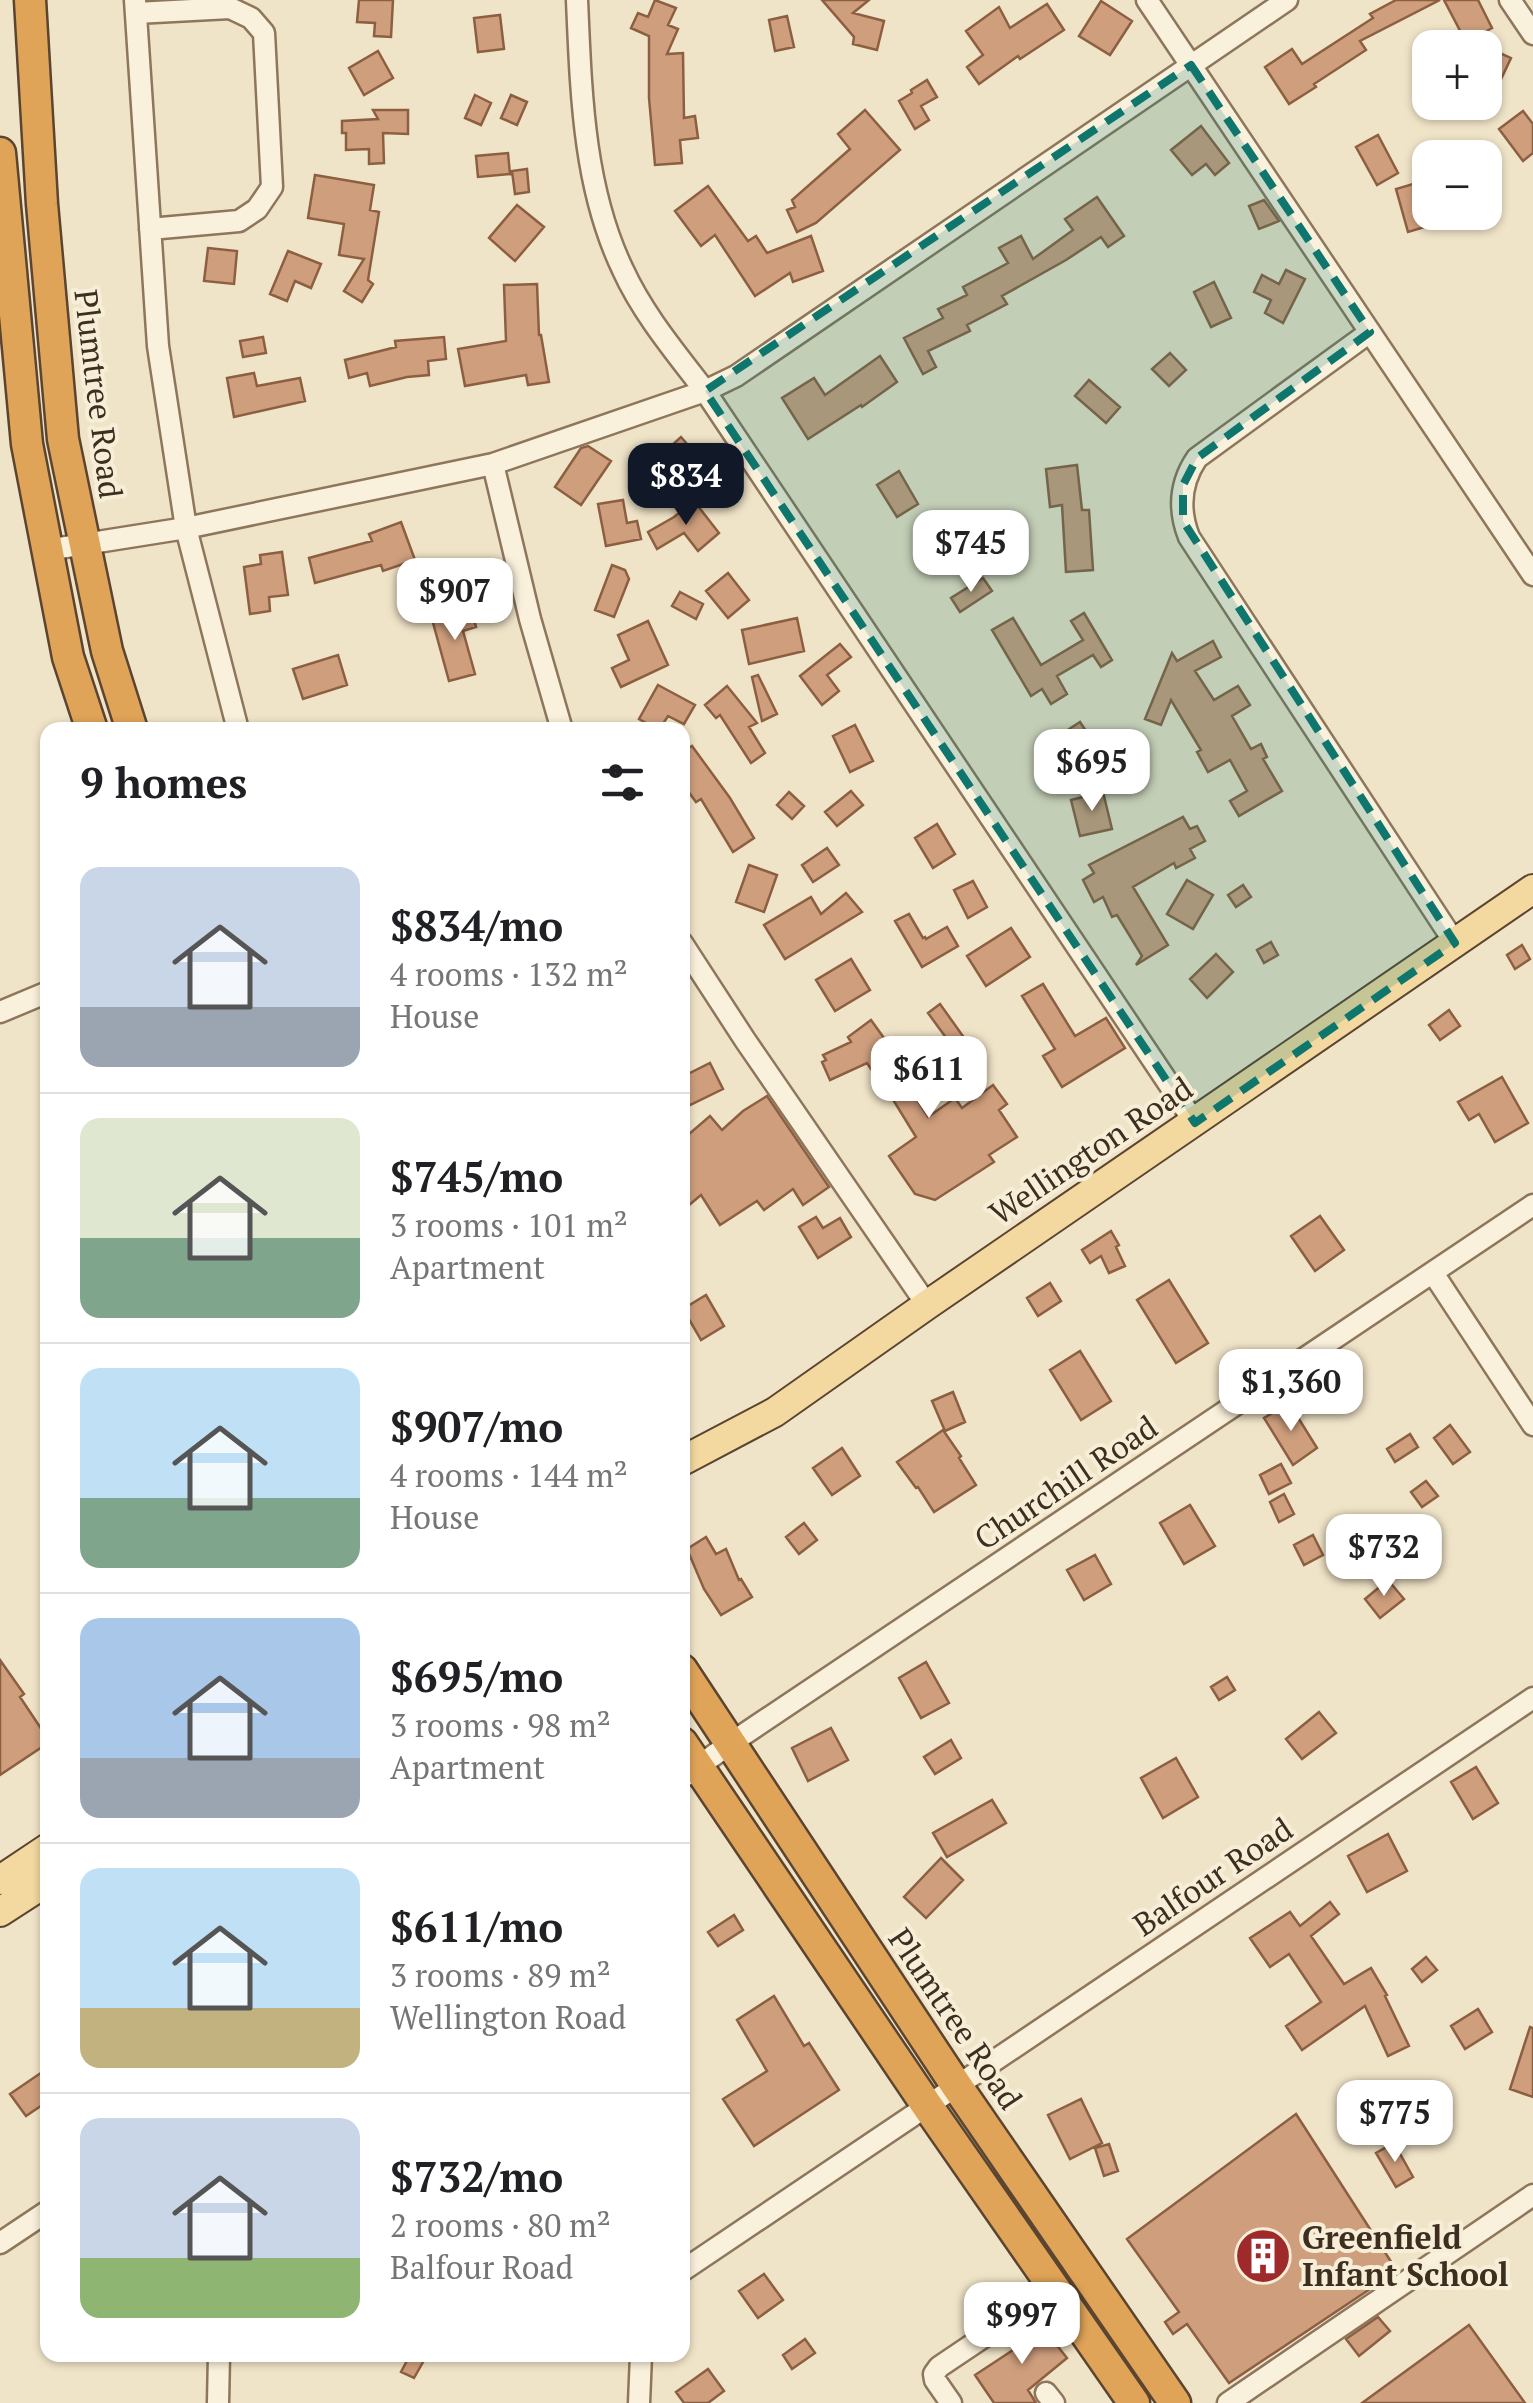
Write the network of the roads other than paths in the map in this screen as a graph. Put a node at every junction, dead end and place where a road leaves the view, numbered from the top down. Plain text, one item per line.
1 (30, 0) edge
2 (577, 0) edge
3 (1147, 0) edge
4 (1287, 0) edge
5 (1510, 0) edge
6 (135, 7) edge
7 (1533, 34) edge
8 (1191, 65) junction
9 (0, 152) edge
10 (42, 204) junction
11 (2, 209) edge
12 (150, 228) junction
13 (1370, 332) junction
14 (705, 391) junction
15 (492, 464) junction
16 (186, 528) junction
17 (84, 545) junction
18 (48, 550) junction
19 (1533, 575) edge
20 (89, 722) edge
21 (129, 722) edge
22 (236, 722) edge
23 (560, 722) edge
24 (1533, 889) edge
25 (1455, 943) junction
26 (690, 955) edge
27 (40, 995) edge
28 (0, 1012) edge
29 (1195, 1123) junction
30 (1533, 1205) edge
31 (1433, 1273) junction
32 (927, 1306) junction
33 (1533, 1425) edge
34 (690, 1457) edge
35 (690, 1682) edge
36 (1533, 1698) edge
37 (731, 1742) junction
38 (690, 1761) edge
39 (690, 1765) edge
40 (40, 1853) edge
41 (0, 1880) edge
42 (40, 1886) edge
43 (0, 1912) edge
44 (956, 2086) junction
45 (928, 2107) junction
46 (1533, 2196) edge
47 (40, 2216) edge
48 (0, 2242) edge
49 (690, 2266) edge
50 (1055, 2289) junction
51 (220, 2362) edge
52 (641, 2362) edge
53 (218, 2403) edge
54 (638, 2403) edge
55 (951, 2403) edge
56 (1134, 2403) edge
57 (1175, 2403) edge
58 (1228, 2403) edge

1 - 10 highway, Plumtree Road
2 - 14 street
3 - 8 street
4 - 8 street
5 - 7 street
6 - 12 street
6 - 12 street
8 - 13 street
8 - 14 street
9 - 11 highway
10 - 11 street
10 - 17 highway, Plumtree Road
11 - 18 highway
12 - 16 street
13 - 19 street
13 - 25 street
14 - 15 street
14 - 29 street
15 - 16 street
15 - 23 street
16 - 17 street
16 - 22 street
17 - 18 street
17 - 21 highway, Plumtree Road
18 - 20 highway
24 - 25 main road, Wellington Road
25 - 29 main road, Wellington Road
26 - 32 street
27 - 28 street
29 - 32 main road, Wellington Road
30 - 31 street, Churchill Road
31 - 33 street
31 - 37 street, Churchill Road
32 - 34 main road, Wellington Road
35 - 37 highway, Plumtree Road
36 - 44 street, Balfour Road
37 - 38 street, Churchill Road
37 - 44 highway, Plumtree Road
39 - 45 highway
40 - 41 main road
42 - 43 main road
44 - 45 street, Balfour Road
44 - 57 highway, Plumtree Road
45 - 49 street, Balfour Road
45 - 50 highway
46 - 58 street
47 - 48 street
50 - 55 street
50 - 56 highway
51 - 53 street
52 - 54 street

